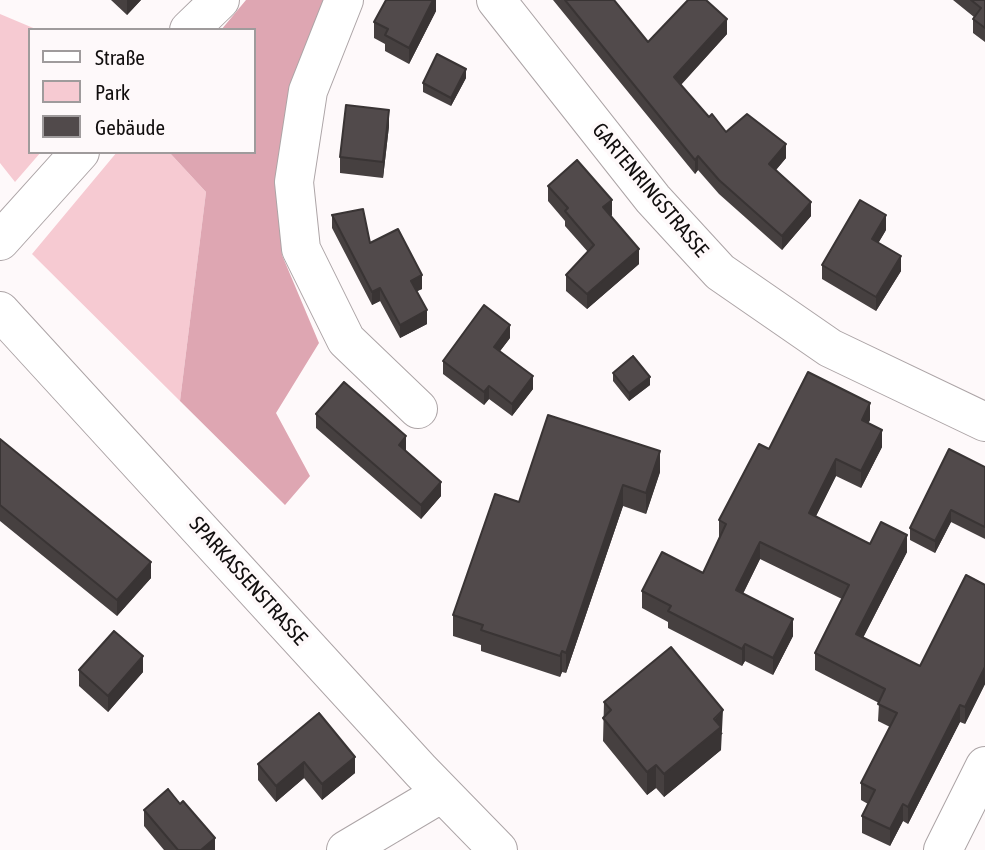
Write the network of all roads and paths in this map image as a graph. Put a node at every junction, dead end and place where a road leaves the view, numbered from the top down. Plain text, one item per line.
1 (220, 0) edge
2 (344, 0) edge
3 (496, 0) edge
4 (191, 28) edge
5 (78, 154) edge
6 (0, 241) edge
7 (0, 311) edge
8 (418, 410) dead end
9 (985, 422) edge
10 (985, 766) edge
11 (442, 793) junction
12 (346, 850) edge
13 (498, 850) edge
14 (943, 850) edge

1 - 4 street
2 - 8 street
3 - 9 street, GARTENRINGSTRASSE
5 - 6 street
7 - 11 street, SPARKASSENSTRASSE
10 - 14 street
11 - 12 street
11 - 13 street, SPARKASSENSTRASSE

